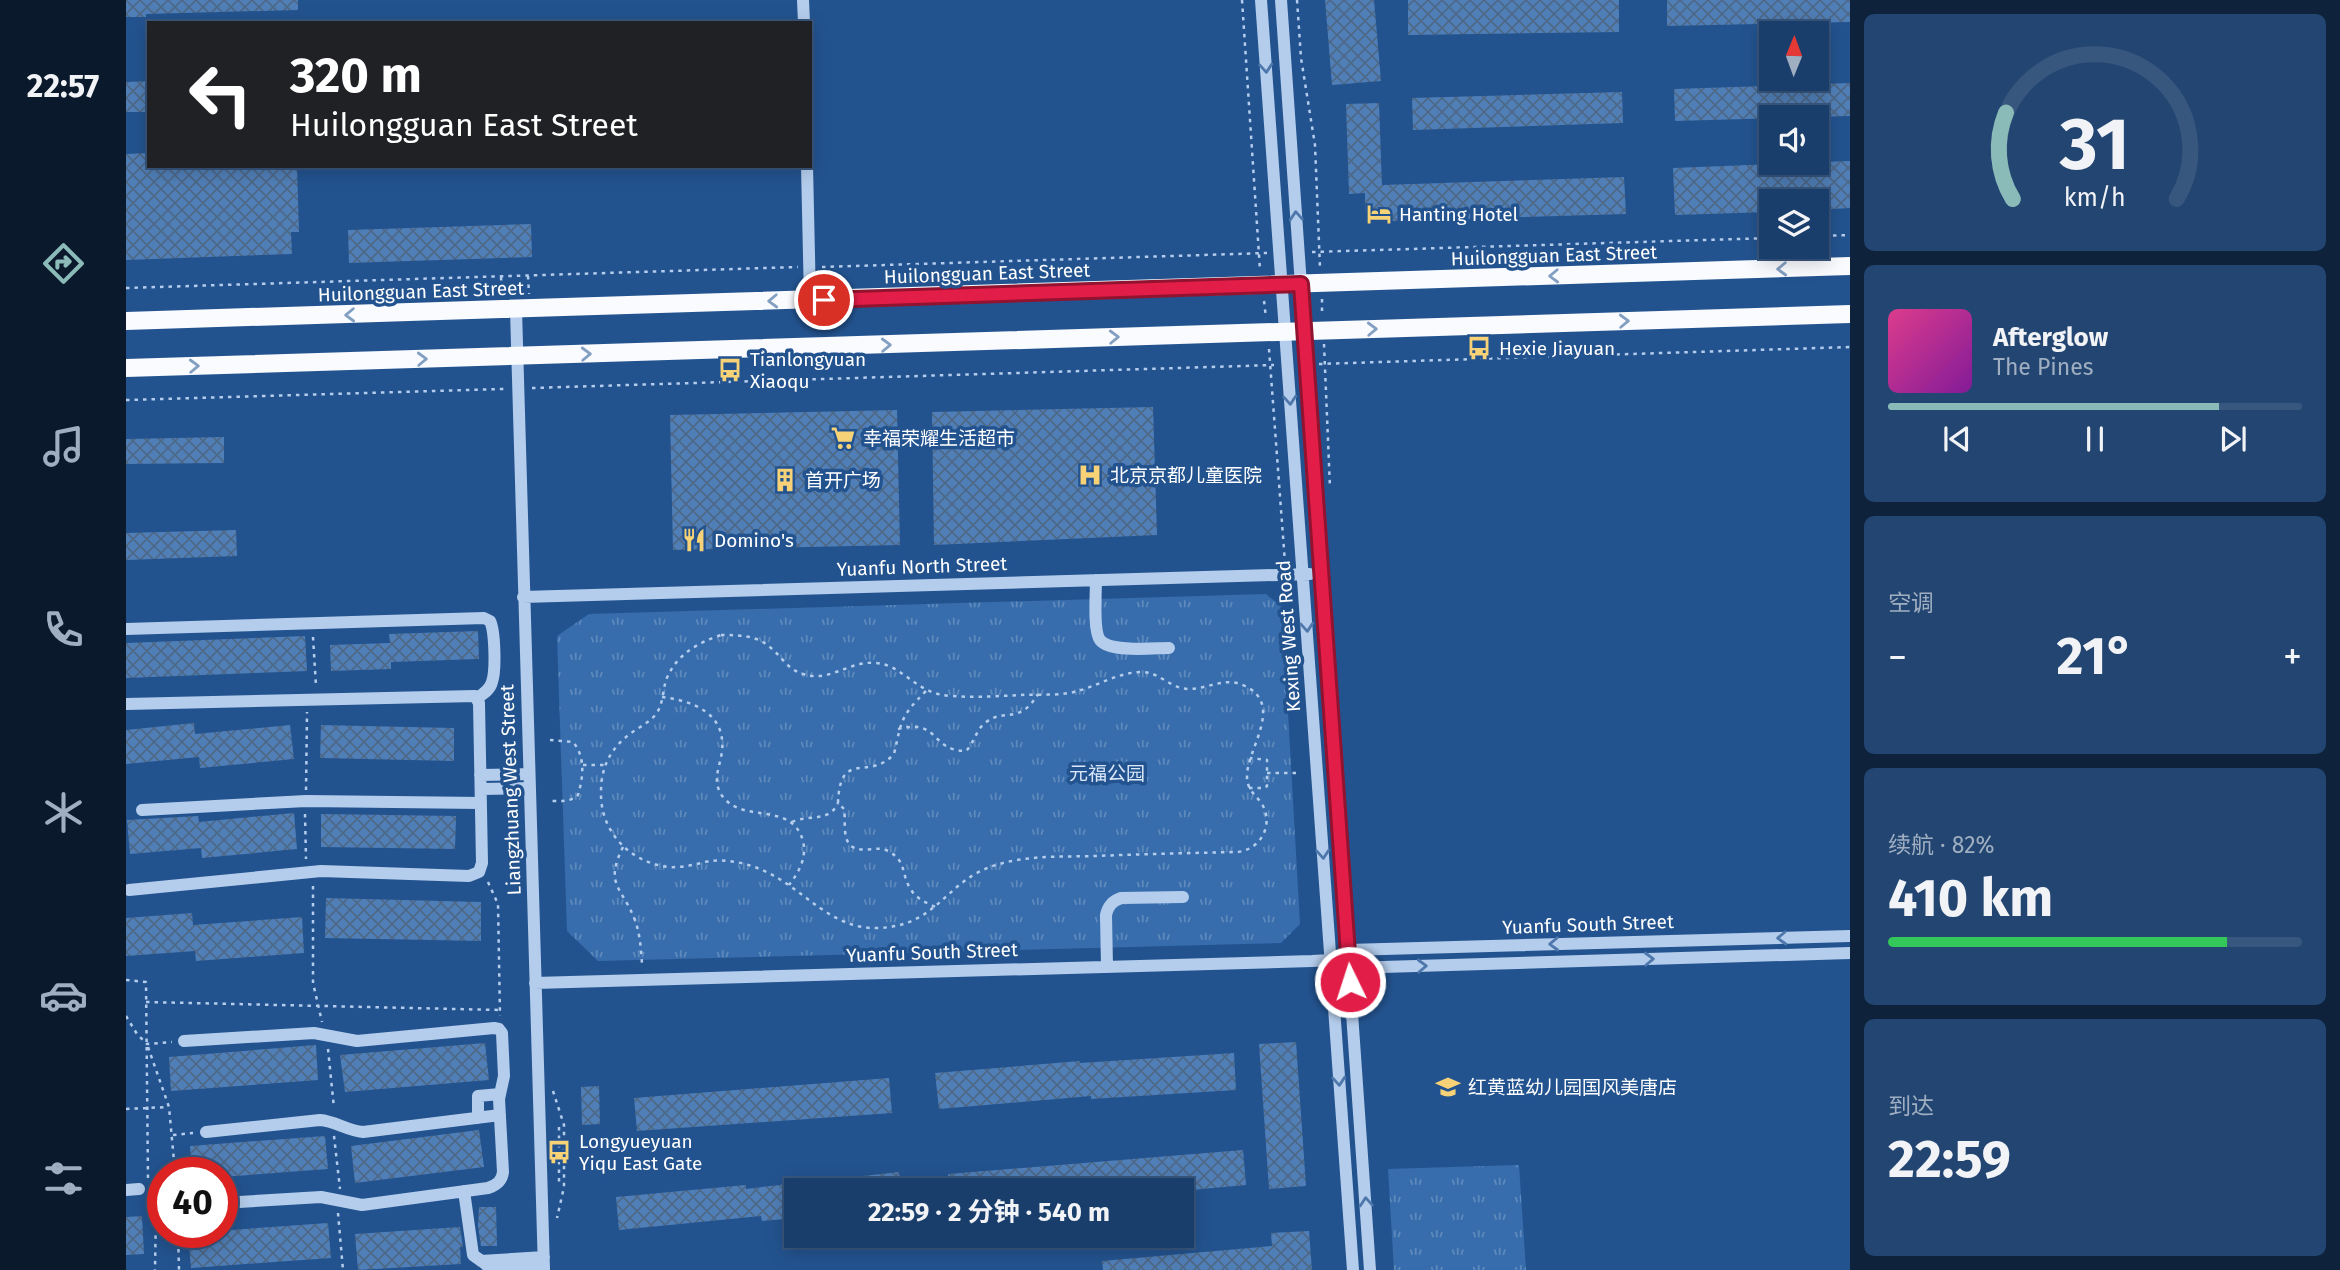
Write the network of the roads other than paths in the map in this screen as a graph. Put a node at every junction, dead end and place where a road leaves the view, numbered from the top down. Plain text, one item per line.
1 (803, 0) edge
2 (1261, 0) edge
3 (1281, 0) edge
4 (804, 21) edge
5 (807, 168) edge
6 (1850, 266) edge
7 (1301, 284) junction
8 (1282, 285) junction
9 (810, 300) junction
10 (516, 310) junction
11 (1850, 314) edge
12 (126, 321) edge
13 (1304, 331) junction
14 (1285, 332) junction
15 (517, 356) junction
16 (126, 368) edge
17 (1321, 573) junction
18 (1303, 574) junction
19 (1096, 580) junction
20 (523, 597) junction
21 (126, 629) edge
22 (1169, 648) dead end
23 (477, 698) junction
24 (126, 704) edge
25 (480, 775) junction
26 (529, 781) junction
27 (481, 789) junction
28 (481, 803) junction
29 (142, 810) dead end
30 (129, 890) dead end
31 (1183, 897) dead end
32 (1850, 936) edge
33 (1348, 950) junction
34 (1850, 953) edge
35 (1331, 960) junction
36 (1107, 967) junction
37 (1349, 968) junction
38 (535, 983) junction
39 (184, 1041) road end
40 (500, 1094) junction
41 (500, 1115) junction
42 (478, 1118) junction
43 (206, 1132) road end
44 (464, 1191) junction
45 (238, 1202) edge
46 (544, 1265) edge
47 (488, 1267) edge
48 (1353, 1270) edge
49 (1370, 1270) edge

1 - 4 street
2 -> 8 street, Kexing West Road
7 -> 3 street, Kexing West Road
5 - 9 street
6 -> 7 main road, Huilongguan East Street
7 - 8 main road, Huilongguan East Street
7 - 13 street, Kexing West Road
8 - 9 main road, Huilongguan East Street
8 - 14 street, Kexing West Road
9 -> 10 main road, Huilongguan East Street
10 -> 12 main road, Huilongguan East Street
10 - 15 street, Liangzhuang West Street
13 -> 11 main road
13 - 14 main road
13 - 17 street, Kexing West Road
15 -> 14 main road
14 -> 18 street, Kexing West Road
16 -> 15 main road
15 - 20 street, Liangzhuang West Street
17 - 18 street, Yuanfu North Street
17 - 33 street, Kexing West Road
18 - 19 street, Yuanfu North Street
18 -> 35 street, Kexing West Road
19 - 20 street, Yuanfu North Street
19 - 22 street
20 - 26 street, Liangzhuang West Street
21 - 23 street
23 - 24 street
23 - 25 street
25 - 26 street
25 - 27 street
26 - 27 street
26 - 38 street, Liangzhuang West Street
27 - 28 street
28 - 29 street
28 - 30 street
31 - 36 street
32 -> 33 street, Yuanfu South Street
33 - 35 street, Yuanfu South Street
33 - 37 street, Kexing West Road
37 -> 34 street, Yuanfu South Street
35 - 36 street, Yuanfu South Street
35 - 37 street, Yuanfu South Street
35 -> 48 street, Kexing West Road
36 - 38 street, Yuanfu South Street
49 -> 37 street, Kexing West Road
38 - 46 street, Liangzhuang West Street
39 - 40 street
40 - 41 street
40 - 42 street
41 - 42 street
41 - 44 street
42 - 43 street
44 - 45 street
44 - 47 street
46 - 47 street

